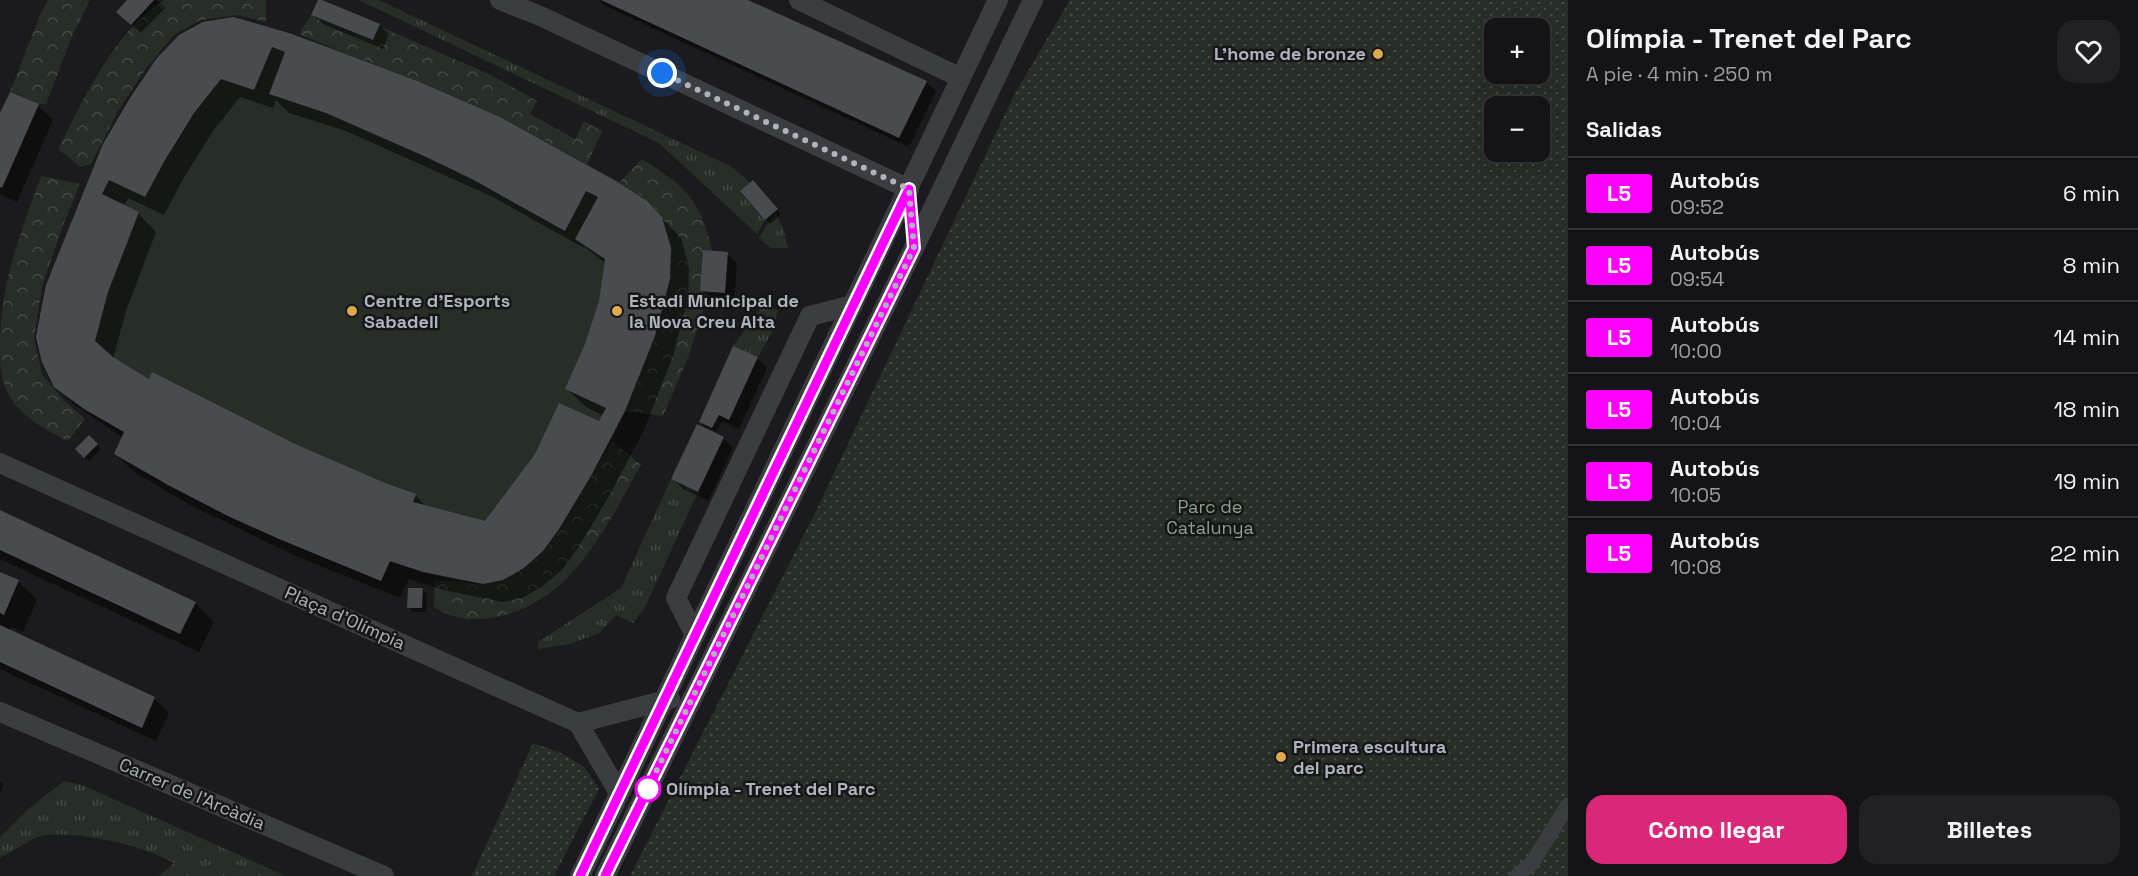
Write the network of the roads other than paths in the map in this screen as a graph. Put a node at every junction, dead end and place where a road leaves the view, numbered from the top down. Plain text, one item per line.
1 (500, 0) edge
2 (799, 0) edge
3 (998, 0) edge
4 (1033, 0) edge
5 (541, 8) edge
6 (961, 78) junction
7 (909, 189) junction
8 (914, 248) junction
9 (853, 305) junction
10 (0, 463) edge
11 (695, 635) junction
12 (696, 693) junction
13 (663, 701) junction
14 (0, 712) edge
15 (578, 723) junction
16 (619, 793) junction
17 (1568, 805) edge
18 (384, 876) edge
19 (579, 876) edge
20 (605, 876) edge
21 (1517, 876) edge

1 - 5 street
2 - 6 street
3 - 6 street
4 - 8 street
5 - 7 street
6 - 7 street
7 - 8 street
7 - 9 street
8 - 12 street
9 - 11 street
9 - 11 street
10 - 15 street, Plaça d'Olímpia
11 - 13 street
12 - 13 street
12 - 20 street
13 - 15 street
13 - 16 street
14 - 18 street, Carrer de l'Arcàdia
15 - 16 street
16 - 19 street
17 - 21 street

